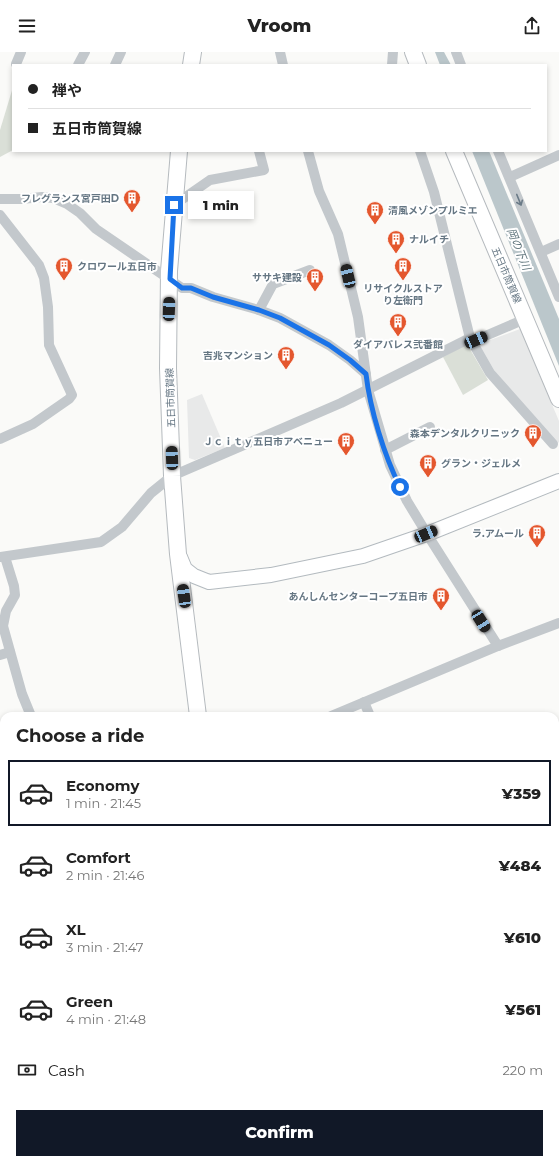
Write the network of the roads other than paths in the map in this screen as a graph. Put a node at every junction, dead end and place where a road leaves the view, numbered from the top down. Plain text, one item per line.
1 (21, 52) edge
2 (85, 52) edge
3 (121, 52) edge
4 (193, 52) edge
5 (280, 52) edge
6 (393, 52) edge
7 (413, 52) edge
8 (456, 52) edge
9 (16, 64) dead end
10 (79, 64) edge
11 (115, 64) edge
12 (190, 64) edge
13 (283, 64) edge
14 (392, 64) edge
15 (418, 64) edge
16 (461, 64) edge
17 (179, 152) edge
18 (259, 152) edge
19 (308, 152) edge
20 (420, 152) edge
21 (454, 152) edge
22 (498, 152) edge
23 (559, 155) edge
24 (510, 177) junction
25 (0, 199) edge
26 (174, 205) junction
27 (0, 215) edge
28 (559, 244) edge
29 (540, 252) junction
30 (310, 270) dead end
31 (170, 279) junction
32 (559, 297) edge
33 (259, 310) junction
34 (525, 319) junction
35 (470, 338) junction
36 (366, 374) junction
37 (368, 390) junction
38 (559, 400) edge
39 (430, 427) dead end
40 (0, 439) edge
41 (553, 444) dead end
42 (385, 450) junction
43 (172, 476) junction
44 (559, 481) edge
45 (426, 534) junction
46 (178, 554) junction
47 (2, 557) edge
48 (559, 623) edge
49 (498, 646) junction
50 (5, 653) edge
51 (364, 702) junction
52 (29, 712) edge
53 (198, 712) edge
54 (340, 712) edge
55 (368, 712) edge

1 - 9 street
2 - 10 street
3 - 11 street
4 - 12 main road
5 - 13 street
6 - 14 street
7 - 15 main road
8 - 16 street
17 - 26 main road, 五日市筒賀線
18 - 26 street
19 - 36 street
20 - 35 street
21 - 34 main road, 五日市筒賀線
22 - 24 street
23 - 24 street
24 -> 29 street
25 - 31 street
26 - 31 main road, 五日市筒賀線
27 - 40 street
28 - 29 street
29 - 32 street
30 - 33 street
31 - 33 street
31 - 43 main road, 五日市筒賀線
33 - 36 street
34 - 35 street
34 - 38 main road, 五日市筒賀線
35 - 37 street
35 - 41 street
36 - 37 street
37 - 42 street
37 - 43 street
39 - 42 street
42 - 45 street
43 - 46 main road, 五日市筒賀線
43 - 47 street
44 - 45 street
45 - 46 street
45 - 49 street
46 - 53 main road, 五日市筒賀線
47 - 50 street
48 - 49 street
49 - 51 street
50 - 52 street
51 - 54 street
51 - 55 street

